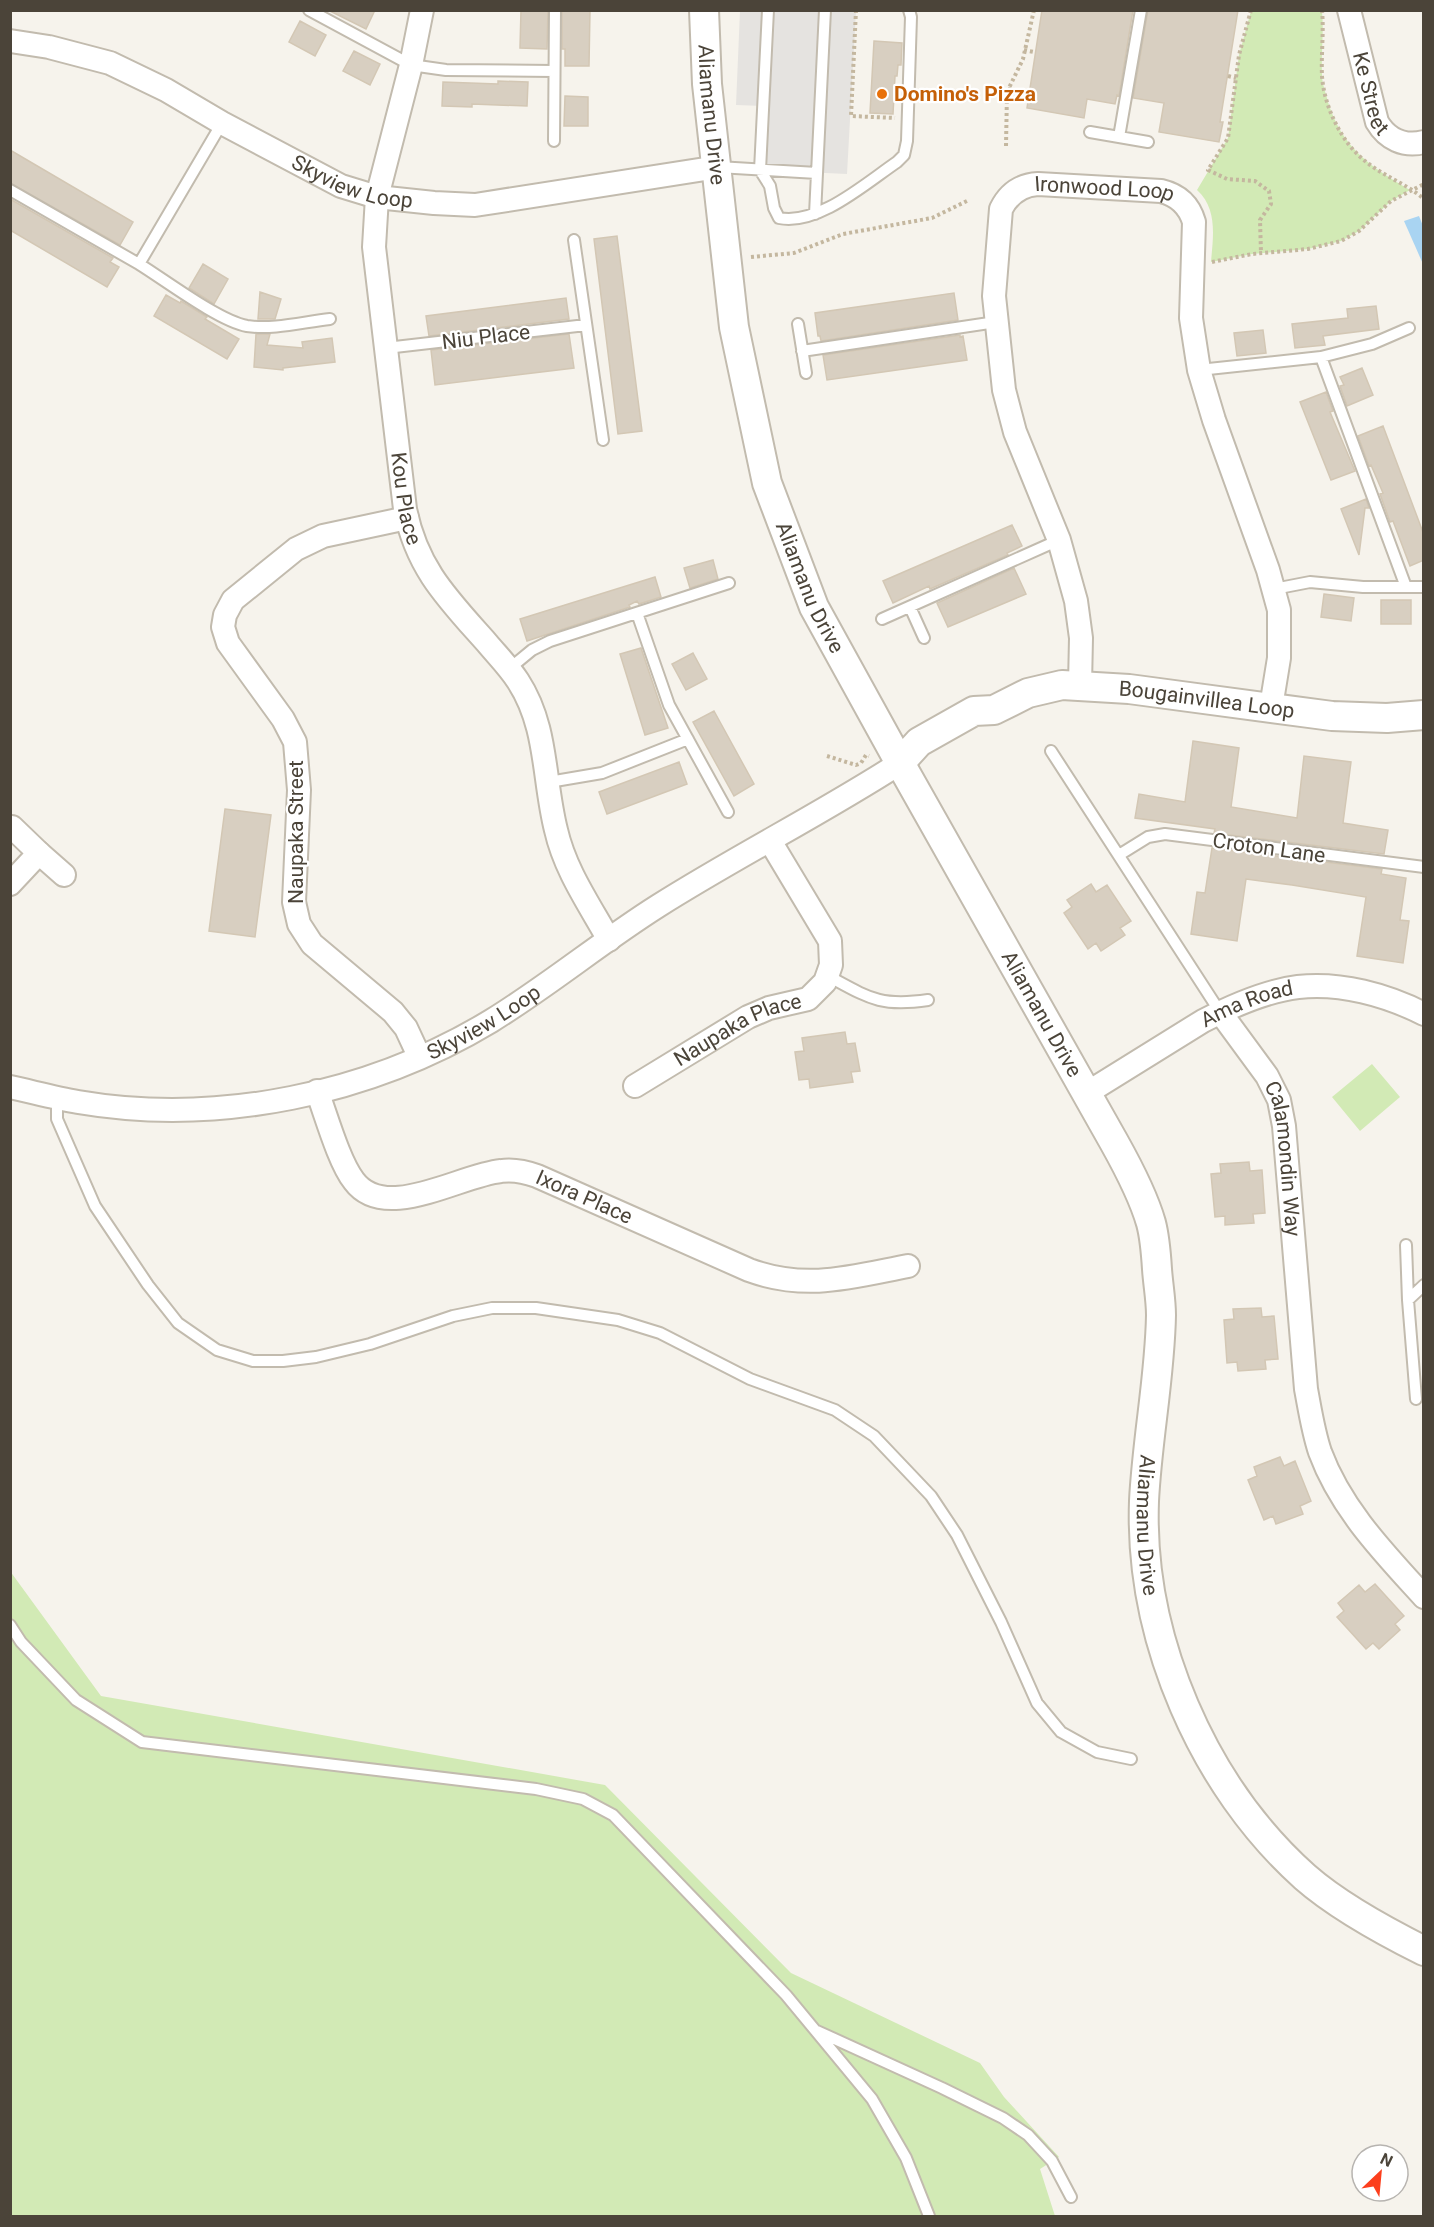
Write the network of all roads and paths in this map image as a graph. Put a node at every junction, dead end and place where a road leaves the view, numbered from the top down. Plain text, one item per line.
1 (309, 10) edge
2 (422, 10) edge
3 (555, 10) edge
4 (704, 10) edge
5 (768, 10) edge
6 (825, 10) edge
7 (856, 10) edge
8 (909, 10) edge
9 (1141, 10) edge
10 (1251, 10) edge
11 (1322, 10) edge
12 (1349, 10) edge
13 (1034, 12) edge
14 (1041, 15) dead end
15 (1234, 40) dead end
16 (10, 41) edge
17 (1242, 41) junction
18 (1024, 50) junction
19 (1034, 52) dead end
20 (411, 64) junction
21 (554, 70) junction
22 (1228, 76) dead end
23 (1236, 78) junction
24 (1008, 89) junction
25 (1029, 93) dead end
26 (908, 119) junction
27 (222, 123) junction
28 (1222, 127) dead end
29 (1230, 128) junction
30 (1090, 132) dead end
31 (1119, 137) junction
32 (554, 141) dead end
33 (1148, 142) dead end
34 (1424, 142) edge
35 (1006, 146) dead end
36 (718, 167) junction
37 (760, 170) junction
38 (817, 173) junction
39 (1424, 184) edge
40 (10, 190) edge
41 (1410, 190) junction
42 (377, 196) junction
43 (1424, 199) edge
44 (969, 200) dead end
45 (815, 214) junction
46 (574, 240) dead end
47 (1261, 253) junction
48 (751, 257) dead end
49 (1211, 262) dead end
50 (139, 264) junction
51 (330, 319) dead end
52 (996, 322) junction
53 (798, 324) dead end
54 (586, 325) junction
55 (1409, 328) dead end
56 (386, 348) junction
57 (802, 351) junction
58 (1321, 357) junction
59 (1199, 370) junction
60 (806, 373) dead end
61 (603, 440) dead end
62 (406, 518) junction
63 (1059, 540) junction
64 (729, 584) dead end
65 (1406, 587) junction
66 (1424, 588) edge
67 (1274, 589) junction
68 (910, 607) junction
69 (637, 613) junction
70 (882, 619) dead end
71 (924, 638) dead end
72 (509, 669) junction
73 (1080, 685) junction
74 (1271, 707) junction
75 (1424, 715) edge
76 (688, 739) junction
77 (1051, 751) dead end
78 (827, 756) dead end
79 (900, 763) junction
80 (850, 764) dead end
81 (549, 782) junction
82 (728, 812) dead end
83 (12, 827) dead end
84 (770, 841) junction
85 (39, 853) junction
86 (1119, 855) junction
87 (1424, 867) edge
88 (64, 875) dead end
89 (10, 884) edge
90 (609, 940) junction
91 (828, 976) junction
92 (928, 1000) dead end
93 (1220, 1012) junction
94 (1424, 1014) edge
95 (418, 1056) junction
96 (10, 1068) edge
97 (635, 1086) dead end
98 (17, 1089) edge
99 (317, 1091) junction
100 (1088, 1094) junction
101 (57, 1098) junction
102 (1406, 1245) dead end
103 (908, 1266) dead end
104 (1424, 1286) edge
105 (1408, 1300) junction
106 (1416, 1399) dead end
107 (1424, 1597) edge
108 (10, 1625) edge
109 (1131, 1759) dead end
110 (1424, 1951) edge
111 (815, 2030) junction
112 (1071, 2197) dead end
113 (929, 2217) edge

1 - 20 lane
2 - 20 street, Kou Place
3 - 21 lane
4 - 36 street, Aliamanu Drive
5 - 37 lane
6 - 38 lane
7 - 26 path
8 - 26 lane
9 - 31 lane
10 - 17 path
11 - 41 path
12 - 34 street, Ke Street
13 - 14 path
13 - 18 path
15 - 17 path
16 - 27 street, Skyview Loop
17 - 23 path
18 - 19 path
18 - 24 path
20 - 21 lane
20 - 42 street, Kou Place
21 - 32 lane
22 - 23 path
23 - 29 path
24 - 25 path
24 - 35 path
26 - 45 lane
27 - 42 street, Skyview Loop
27 - 50 lane
28 - 29 path
29 - 47 path
30 - 31 lane
31 - 33 lane
36 - 37 lane
36 - 42 street, Skyview Loop
36 - 79 street, Aliamanu Drive
37 - 38 lane
37 - 45 lane
38 - 45 lane
39 - 41 path
40 - 50 lane
41 - 43 path
41 - 47 path
42 - 56 street, Kou Place
44 - 48 path
46 - 54 lane
47 - 49 path
50 - 51 lane
52 - 57 lane
52 - 59 street, Ironwood Loop
52 - 63 street, Ironwood Loop
53 - 57 lane
54 - 56 lane, Niu Place
54 - 61 lane
55 - 58 lane
56 - 62 street, Kou Place
57 - 60 lane
58 - 59 lane
58 - 65 lane
59 - 67 street, Ironwood Loop
62 - 72 street, Kou Place
62 - 95 street, Naupaka Street
63 - 68 lane
63 - 73 street, Ironwood Loop
64 - 69 lane
65 - 66 lane
65 - 67 lane
67 - 74 street, Ironwood Loop
68 - 70 lane
68 - 71 lane
69 - 72 lane
69 - 76 lane
72 - 81 street, Kou Place
73 - 74 street, Bougainvillea Loop
73 - 79 street, Bougainvillea Loop
74 - 75 street, Bougainvillea Loop
76 - 81 lane
76 - 82 lane
77 - 86 lane, Calamondin Way
78 - 80 path
79 - 84 street, Skyview Loop
79 - 100 street, Aliamanu Drive
81 - 90 street, Kou Place
83 - 85 street
84 - 90 street, Skyview Loop
84 - 91 street
85 - 88 street
85 - 89 street
86 - 87 lane, Croton Lane
86 - 93 lane, Calamondin Way
90 - 95 street, Skyview Loop
91 - 92 lane
91 - 97 street, Naupaka Place
93 - 94 street, Ama Road
93 - 100 street, Ama Road
93 - 107 street, Calamondin Way
95 - 99 street, Skyview Loop
96 - 98 street
98 - 101 street, Skyview Loop
99 - 101 street, Skyview Loop
99 - 103 street, Ixora Place
100 - 110 street, Aliamanu Drive
101 - 109 lane
102 - 105 lane
104 - 105 lane
105 - 106 lane
108 - 111 lane
111 - 112 lane
111 - 113 lane

